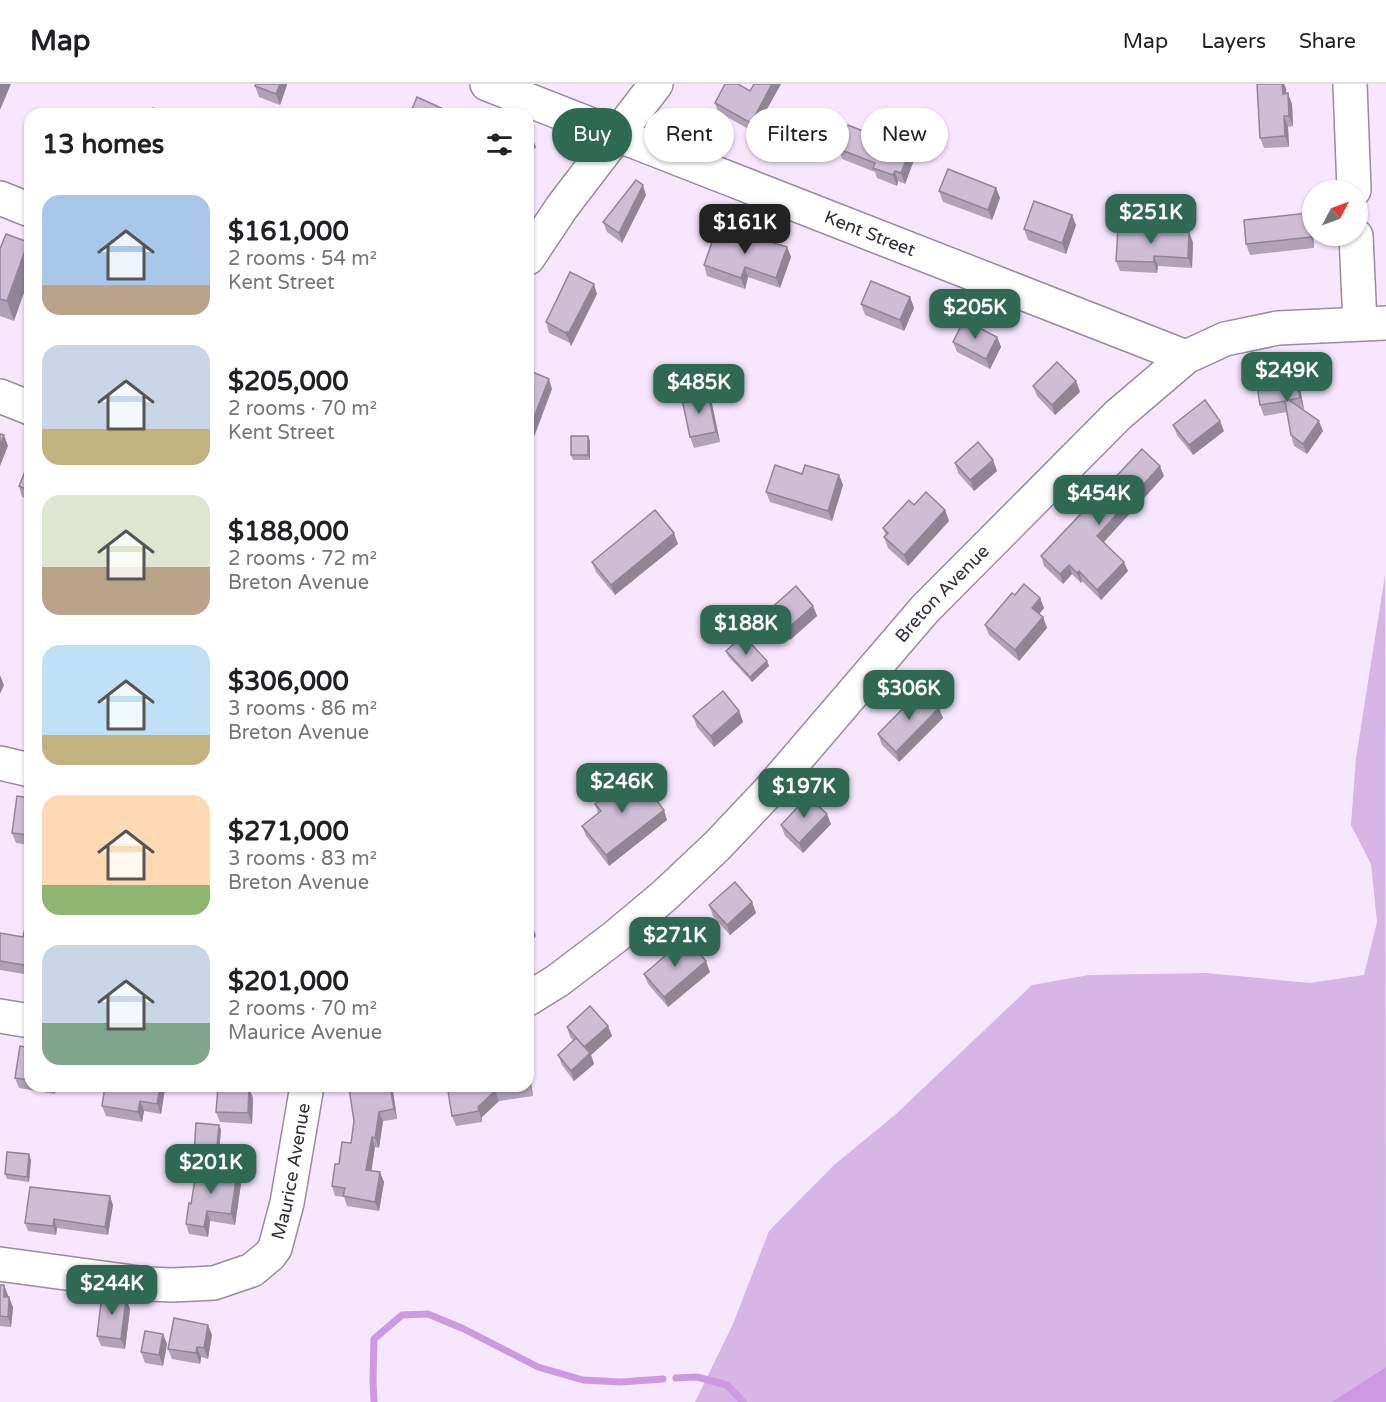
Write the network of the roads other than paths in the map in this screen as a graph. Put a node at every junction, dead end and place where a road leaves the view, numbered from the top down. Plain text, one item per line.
1 (487, 84) edge
2 (656, 84) edge
3 (1350, 84) edge
4 (552, 110) edge
5 (632, 116) edge
6 (632, 142) edge
7 (597, 162) edge
8 (1354, 180) edge
9 (0, 198) edge
10 (24, 208) edge
11 (1358, 246) edge
12 (534, 249) edge
13 (1373, 323) edge
14 (1186, 357) junction
15 (0, 396) edge
16 (24, 406) edge
17 (0, 763) edge
18 (24, 769) edge
19 (534, 995) edge
20 (0, 1016) edge
21 (24, 1020) edge
22 (306, 1092) edge
23 (0, 1264) edge

1 - 4 street, Kent Street
2 - 5 street
3 - 8 street
6 - 14 street, Kent Street
7 - 12 street
9 - 10 street
11 - 13 street
13 - 14 street, Breton Avenue
14 - 19 street, Breton Avenue
15 - 16 street
17 - 18 street
20 - 21 street
22 - 23 street, Maurice Avenue

